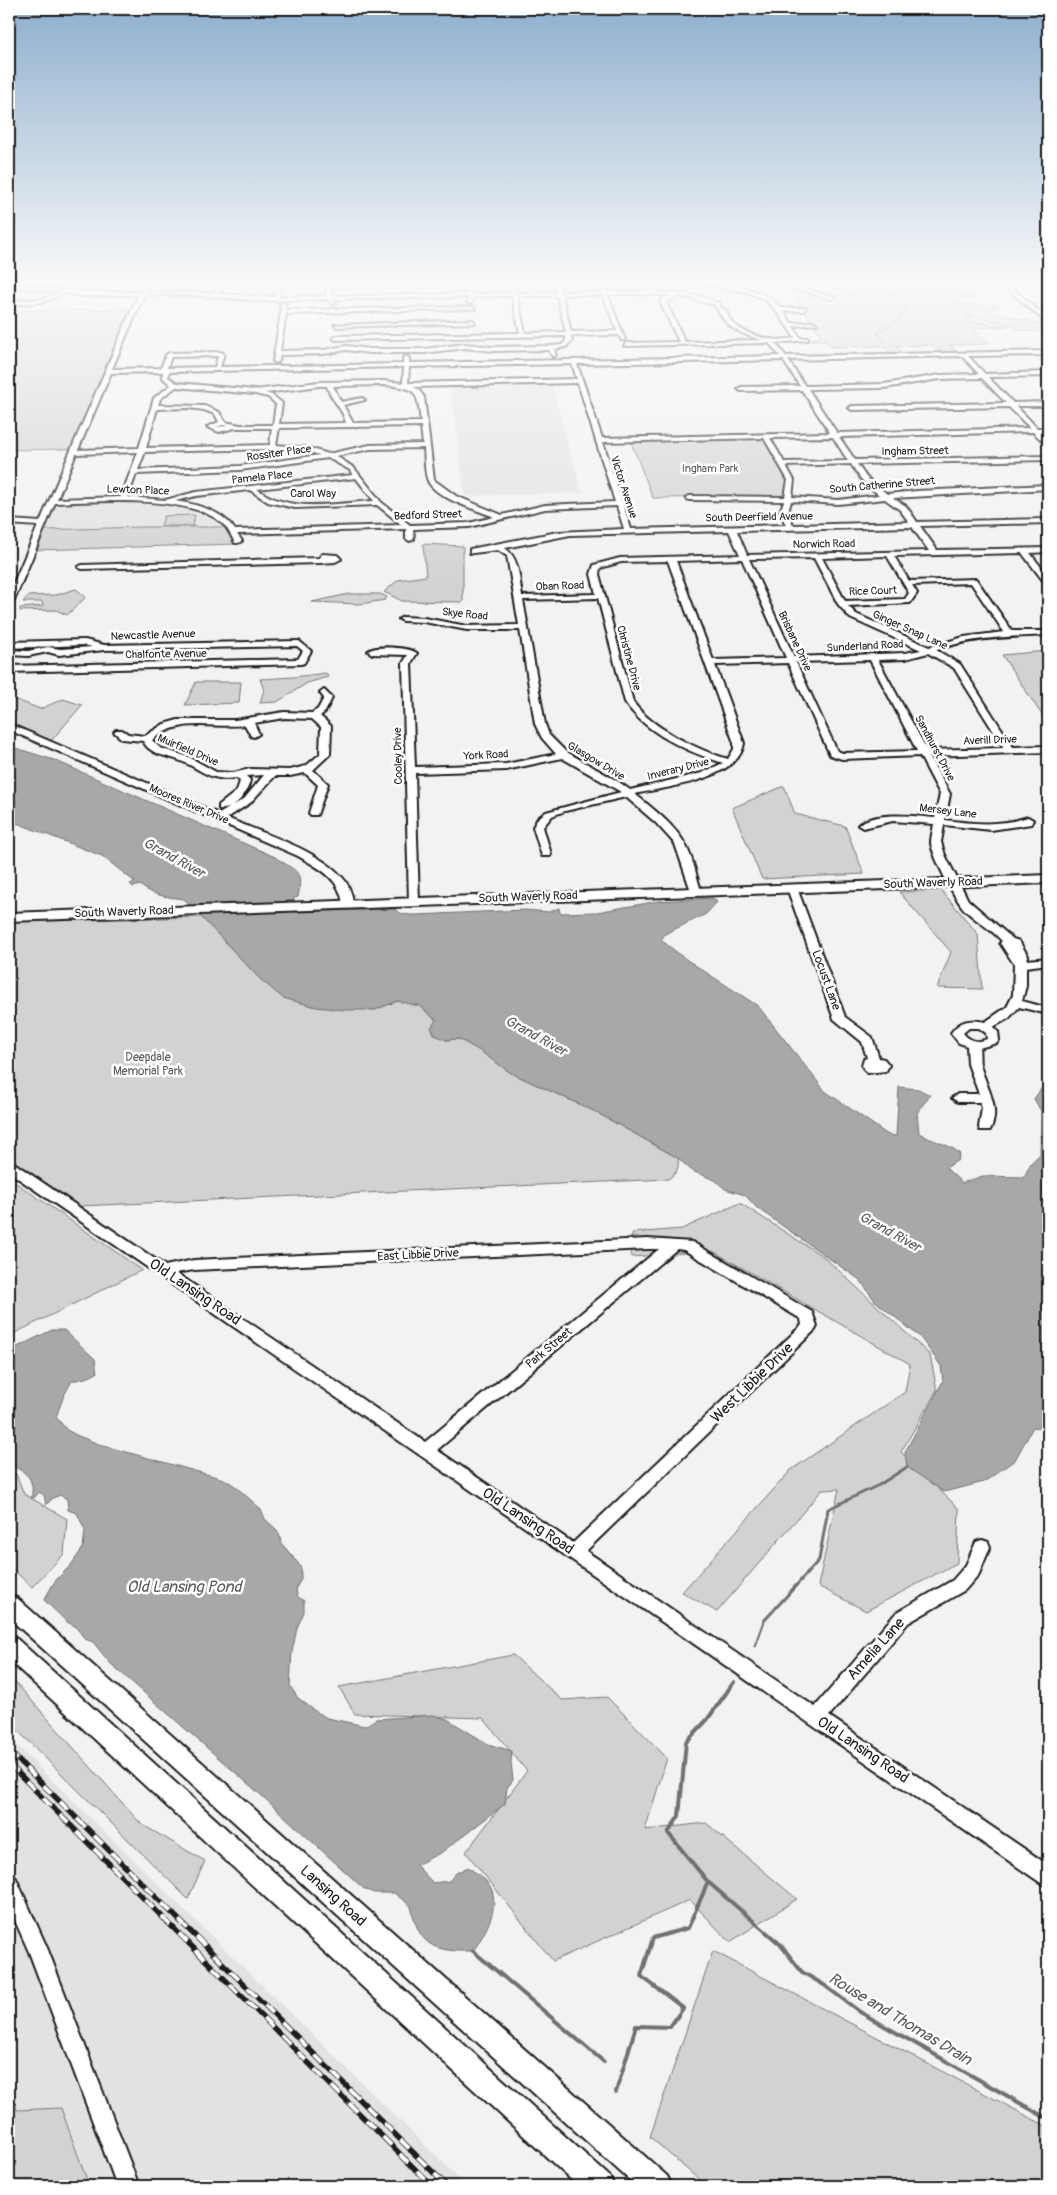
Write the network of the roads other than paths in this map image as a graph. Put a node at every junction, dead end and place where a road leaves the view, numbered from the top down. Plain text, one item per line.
1 (102, 383) edge
2 (360, 383) edge
3 (388, 383) edge
4 (468, 383) edge
5 (581, 383) edge
6 (801, 383) edge
7 (900, 383) edge
8 (991, 383) edge
9 (330, 384) junction
10 (175, 385) joint
11 (405, 385) junction
12 (804, 388) junction
13 (742, 389) dead end
14 (255, 392) junction
15 (362, 400) dead end
16 (338, 404) junction
17 (1010, 404) junction
18 (1048, 404) edge
19 (156, 407) junction
20 (852, 408) dead end
21 (223, 423) junction
22 (424, 424) junction
23 (232, 426) junction
24 (350, 426) junction
25 (276, 428) junction
26 (1035, 430) junction
27 (1048, 430) edge
28 (834, 434) junction
29 (766, 436) junction
30 (599, 440) junction
31 (1048, 444) edge
32 (426, 446) junction
33 (273, 447) junction
34 (142, 451) junction
35 (73, 452) junction
36 (329, 456) junction
37 (1048, 458) edge
38 (853, 462) junction
39 (782, 464) junction
40 (134, 472) junction
41 (359, 476) junction
42 (1048, 487) edge
43 (251, 488) junction
44 (889, 497) junction
45 (688, 498) dead end
46 (787, 499) junction
47 (124, 500) junction
48 (52, 501) junction
49 (168, 501) junction
50 (379, 502) junction
51 (619, 504) junction
52 (501, 517) junction
53 (1048, 521) edge
54 (9, 522) edge
55 (42, 524) junction
56 (916, 525) junction
57 (409, 527) junction
58 (791, 528) junction
59 (732, 529) junction
60 (235, 532) junction
61 (628, 532) junction
62 (410, 539) dead end
63 (238, 541) dead end
64 (499, 548) junction
65 (1024, 550) junction
66 (1048, 550) edge
67 (473, 551) dead end
68 (934, 552) junction
69 (888, 553) junction
70 (817, 556) junction
71 (743, 557) junction
72 (671, 559) junction
73 (320, 561) dead end
74 (601, 565) joint
75 (82, 567) dead end
76 (1047, 577) edge
77 (907, 583) junction
78 (601, 596) junction
79 (519, 598) junction
80 (9, 603) edge
81 (842, 604) junction
82 (403, 619) dead end
83 (524, 627) junction
84 (1010, 634) junction
85 (1048, 634) edge
86 (299, 643) joint
87 (9, 644) edge
88 (103, 648) junction
89 (928, 650) junction
90 (372, 651) dead end
91 (9, 653) edge
92 (873, 658) junction
93 (792, 660) junction
94 (710, 663) junction
95 (89, 667) junction
96 (9, 669) edge
97 (324, 693) dead end
98 (314, 716) junction
99 (248, 721) junction
100 (9, 727) edge
101 (119, 732) dead end
102 (254, 734) dead end
103 (147, 739) junction
104 (1048, 750) edge
105 (1011, 751) junction
106 (924, 753) junction
107 (564, 755) junction
108 (842, 756) joint
109 (729, 762) junction
110 (306, 769) junction
111 (409, 770) junction
112 (271, 774) junction
113 (239, 775) junction
114 (627, 793) junction
115 (314, 813) dead end
116 (216, 815) junction
117 (1028, 820) dead end
118 (939, 822) junction
119 (863, 825) dead end
120 (546, 854) dead end
121 (1048, 880) edge
122 (954, 882) junction
123 (792, 888) junction
124 (696, 891) junction
125 (414, 902) junction
126 (348, 904) junction
127 (9, 917) edge
128 (1048, 961) edge
129 (1020, 964) junction
130 (1015, 1003) junction
131 (1048, 1011) edge
132 (986, 1027) junction
133 (973, 1044) junction
134 (874, 1060) dead end
135 (958, 1098) dead end
136 (986, 1098) junction
137 (985, 1128) dead end
138 (9, 1166) edge
139 (672, 1245) junction
140 (164, 1271) junction
141 (425, 1451) junction
142 (982, 1547) dead end
143 (574, 1552) junction
144 (9, 1605) edge
145 (9, 1646) edge
146 (816, 1718) junction
147 (1048, 1876) edge
148 (9, 1885) edge
149 (128, 2186) edge
150 (599, 2186) edge
151 (656, 2186) edge

1 - 35 street
2 - 9 street
3 - 11 street
4 - 11 street
5 - 30 street, Victor Avenue
6 - 12 street
7 - 12 street
8 - 17 street
9 - 14 street
9 - 16 street
10 - 14 street
10 - 19 street
11 - 22 street
12 - 13 street
12 - 28 street
14 - 25 street
15 - 16 street
16 - 24 street
17 - 18 street
17 - 20 street
17 - 26 street
19 - 21 street
19 - 34 street
21 - 23 street
21 - 23 street
22 - 24 street
22 - 32 street
23 - 25 street
24 - 25 street
25 - 33 street
26 - 27 street
26 - 28 street
26 - 31 street
28 - 29 street
28 - 38 street
29 - 30 street
29 - 39 street
30 - 51 street, Victor Avenue
32 - 36 street, Rossiter Place
32 - 52 street
33 - 34 street
33 - 36 street
34 - 35 street
34 - 40 street
35 - 48 street
36 - 40 street, Rossiter Place
36 - 41 street
37 - 38 street, Ingham Street
38 - 39 street, Ingham Street
38 - 44 street
39 - 46 street
40 - 47 street
41 - 43 street, Pamela Place
41 - 50 street
42 - 44 street, South Catherine Street
43 - 49 street, Pamela Place
43 - 50 street, Carol Way
44 - 46 street, South Catherine Street
44 - 56 street
45 - 46 street, South Catherine Street
46 - 58 street
47 - 48 street, Lewton Place
47 - 49 street, Lewton Place
48 - 55 street
49 - 60 street, Lewton Place
50 - 57 street
51 - 52 street, Bedford Street
51 - 61 street, Victor Avenue
52 - 57 street, Bedford Street
53 - 56 street, South Deerfield Avenue
54 - 55 street
55 - 80 street
56 - 58 street, South Deerfield Avenue
56 - 68 street
57 - 60 street, Bedford Street
57 - 62 street
58 - 59 street, South Deerfield Avenue
59 - 61 street, South Deerfield Avenue
59 - 71 street, Brisbane Drive
60 - 63 street
61 - 64 street, South Deerfield Avenue
64 - 67 street, South Deerfield Avenue
64 - 79 street, Glasgow Drive
65 - 66 street, Norwich Road
65 - 68 street, Norwich Road
65 - 76 street
68 - 69 street, Norwich Road
69 - 70 street, Norwich Road
69 - 77 street, Rice Court
70 - 71 street, Norwich Road
70 - 81 street, Ginger Snap Lane
71 - 72 street, Norwich Road
71 - 93 street, Brisbane Drive
72 - 74 street, Norwich Road
72 - 94 street
73 - 75 street
74 - 78 street, Christine Drive
77 - 81 street, Rice Court
77 - 84 street
78 - 79 street, Oban Road
78 - 109 street, Christine Drive
79 - 83 street, Glasgow Drive
81 - 89 street, Ginger Snap Lane
82 - 83 street, Skye Road
83 - 107 street, Glasgow Drive
84 - 85 street, Sunderland Road
84 - 89 street, Sunderland Road
86 - 88 street, Newcastle Avenue
86 - 95 street, Chalfonte Avenue
87 - 88 street, Newcastle Avenue
88 - 91 street
88 - 95 street
89 - 92 street, Sunderland Road
89 - 105 street, Ginger Snap Lane
90 - 111 street, Cooley Drive
92 - 93 street, Sunderland Road
92 - 106 street, Sandhurst Drive
93 - 94 street, Sunderland Road
93 - 108 street, Brisbane Drive
94 - 109 street
95 - 96 street, Chalfonte Avenue
97 - 98 street
98 - 99 street, Muirfield Drive
98 - 110 street
99 - 102 street
99 - 103 street, Muirfield Drive
100 - 116 street, Moores River Drive
101 - 103 street
103 - 113 street, Muirfield Drive
104 - 105 street, Averill Drive
105 - 106 street, Averill Drive
106 - 108 street, Averill Drive
106 - 118 street, Sandhurst Drive
107 - 111 street, York Road
107 - 114 street, Glasgow Drive
109 - 114 street, Inverary Drive
110 - 112 street, Muirfield Drive
110 - 115 street
111 - 125 street, Cooley Drive
112 - 113 street, Muirfield Drive
112 - 116 street
113 - 116 street
114 - 120 street, Inverary Drive
114 - 124 street, Glasgow Drive
116 - 126 street, Moores River Drive
117 - 118 street, Mersey Lane
118 - 119 street, Mersey Lane
118 - 122 street, Sandhurst Drive
121 - 122 main road, South Waverly Road
122 - 123 main road, South Waverly Road
122 - 129 street, Sandhurst Drive
123 - 124 main road, South Waverly Road
123 - 134 street, Locust Lane
124 - 125 main road, South Waverly Road
125 - 126 main road, South Waverly Road
126 - 127 main road, South Waverly Road
128 - 129 street
129 - 130 street
130 - 131 street
130 - 132 street
132 - 133 street
132 - 133 street
133 - 136 street
135 - 136 street
136 - 137 street
138 - 140 street, Old Lansing Road
139 - 140 street, East Libbie Drive
139 - 141 street, Park Street
139 - 143 street, West Libbie Drive
140 - 141 street, Old Lansing Road
141 - 143 street, Old Lansing Road
142 - 146 street, Amelia Lane
143 - 146 street, Old Lansing Road
144 - 151 main road, Lansing Road
145 - 150 main road
146 - 147 street, Old Lansing Road
148 - 149 street

